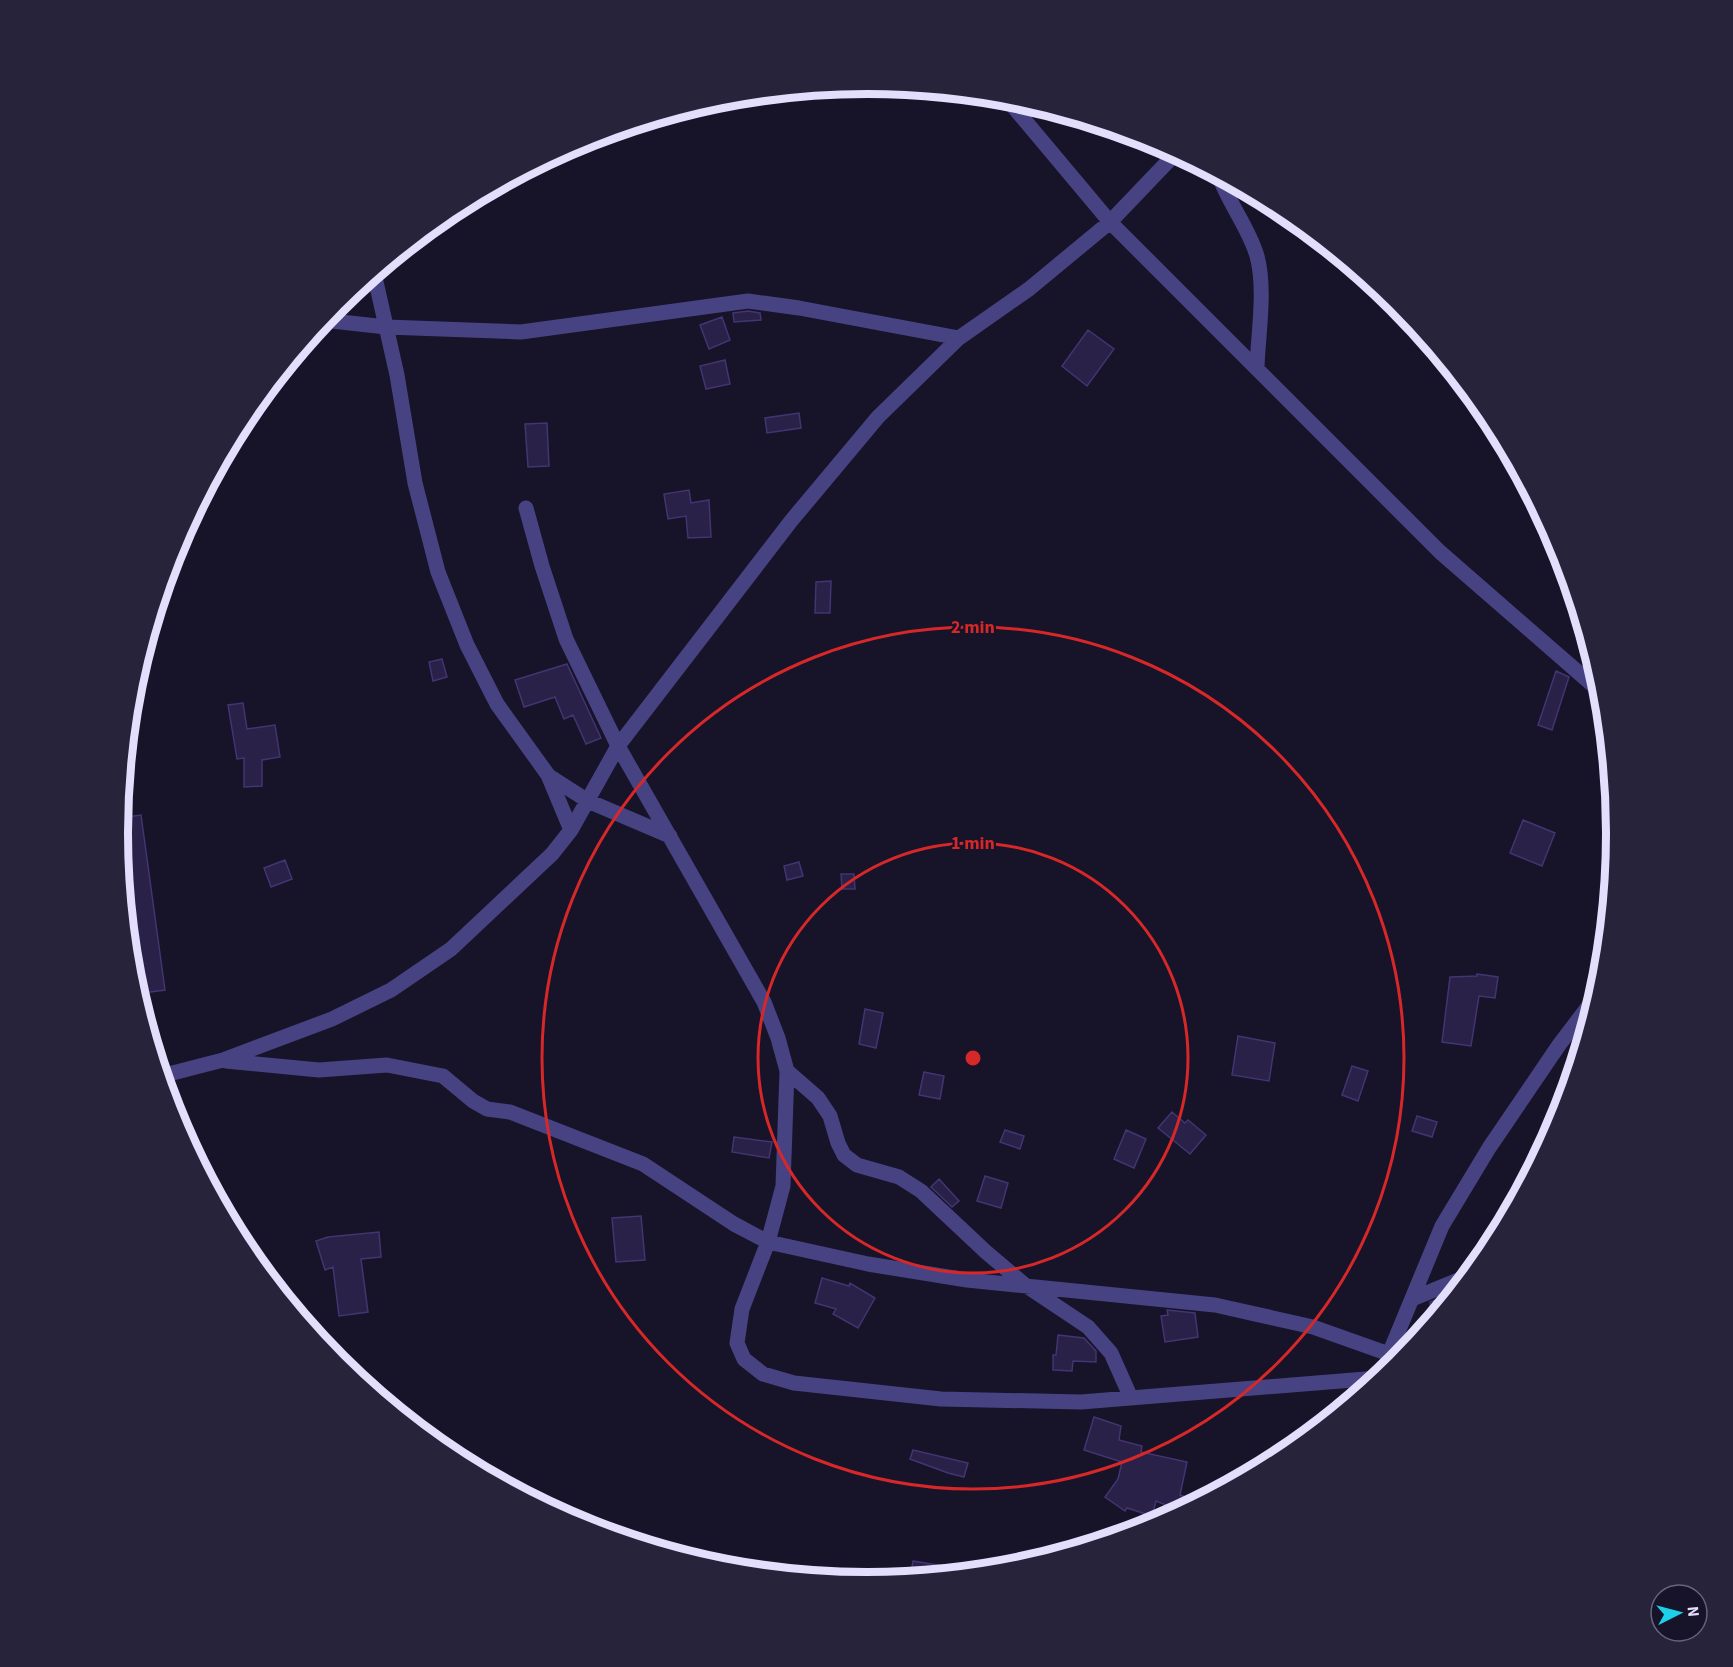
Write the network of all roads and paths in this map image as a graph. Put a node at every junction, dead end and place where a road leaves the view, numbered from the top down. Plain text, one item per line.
1 (1016, 110) edge
2 (1169, 160) edge
3 (1225, 188) edge
4 (1110, 222) junction
5 (376, 281) edge
6 (334, 321) edge
7 (386, 327) junction
8 (959, 338) junction
9 (1257, 368) junction
10 (526, 508) dead end
11 (1589, 682) edge
12 (618, 746) junction
13 (548, 775) junction
14 (588, 801) junction
15 (571, 830) junction
16 (670, 836) junction
17 (1583, 1014) edge
18 (223, 1060) junction
19 (787, 1071) junction
20 (168, 1074) edge
21 (768, 1242) junction
22 (1454, 1282) edge
23 (1025, 1285) junction
24 (1412, 1299) junction
25 (1389, 1354) joint
26 (1365, 1379) edge
27 (1131, 1398) junction

1 - 4 street
2 - 4 street
3 - 9 street
4 - 8 street
4 - 9 street
5 - 7 street
6 - 7 street
7 - 8 street
7 - 13 street
8 - 12 street
9 - 11 street
10 - 12 street
12 - 14 street
12 - 16 street
13 - 14 street
13 - 15 street
14 - 15 street
14 - 16 street
15 - 18 street
16 - 19 street
17 - 24 street
18 - 20 street
18 - 21 street
19 - 21 street
19 - 23 street
21 - 23 street
21 - 27 street
22 - 24 street
23 - 25 street
23 - 27 street
24 - 25 street
26 - 27 street

